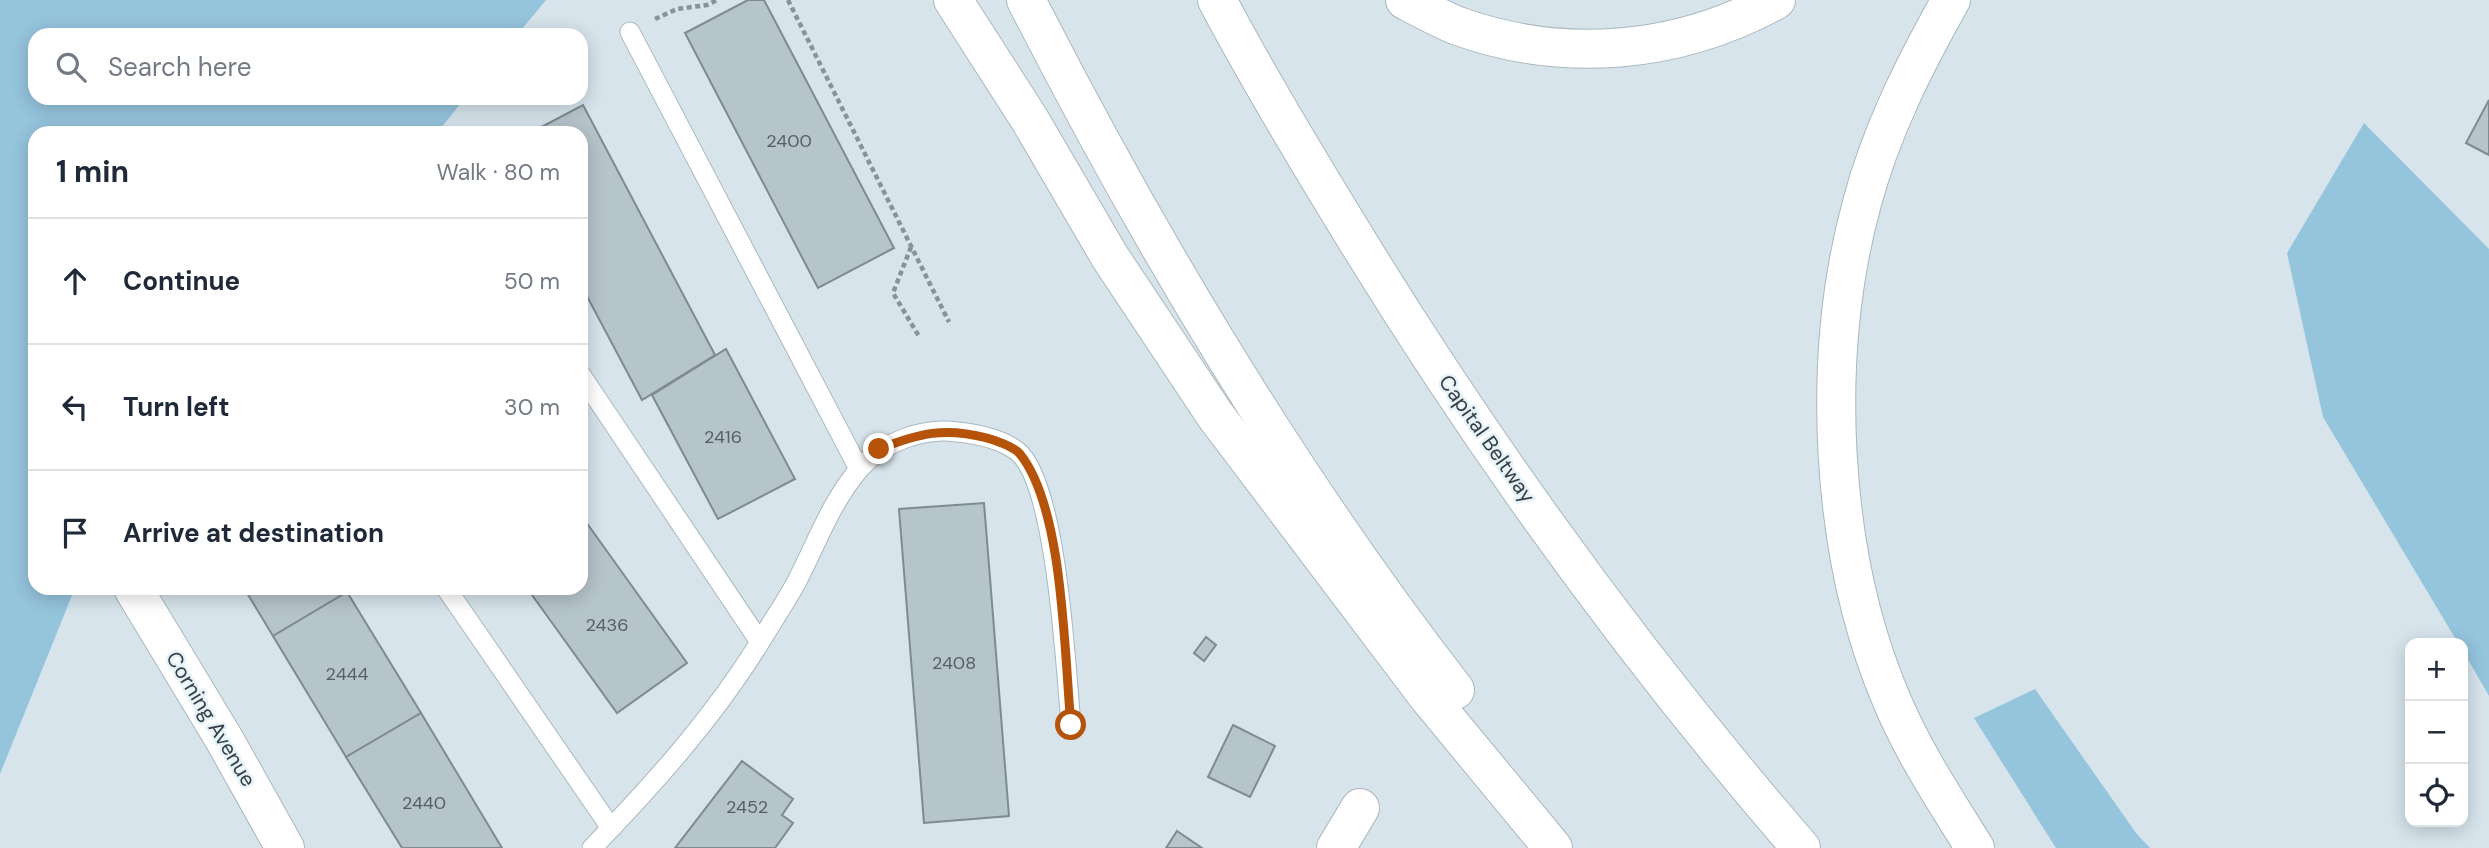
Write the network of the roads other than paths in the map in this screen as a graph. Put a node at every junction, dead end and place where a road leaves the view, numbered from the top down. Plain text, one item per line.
1 (953, 0) edge
2 (1026, 0) edge
3 (1217, 0) edge
4 (1405, 0) edge
5 (1776, 0) edge
6 (1951, 0) edge
7 (630, 32) road end
8 (588, 385) edge
9 (859, 469) junction
10 (137, 595) edge
11 (451, 595) edge
12 (760, 642) junction
13 (1071, 725) dead end
14 (1360, 808) dead end
15 (611, 828) junction
16 (285, 848) edge
17 (592, 848) edge
18 (1336, 848) edge
19 (1553, 848) edge
20 (1577, 848) edge
21 (1801, 848) edge
22 (1975, 848) edge

1 - 19 main road
2 - 20 main road
3 - 21 main road, Capital Beltway
4 - 5 main road
6 - 22 main road
7 - 9 lane
8 - 12 lane
9 - 12 lane
9 - 13 lane
10 - 16 main road, Corning Avenue
11 - 15 lane
12 - 15 lane
14 - 18 main road
15 - 17 lane

